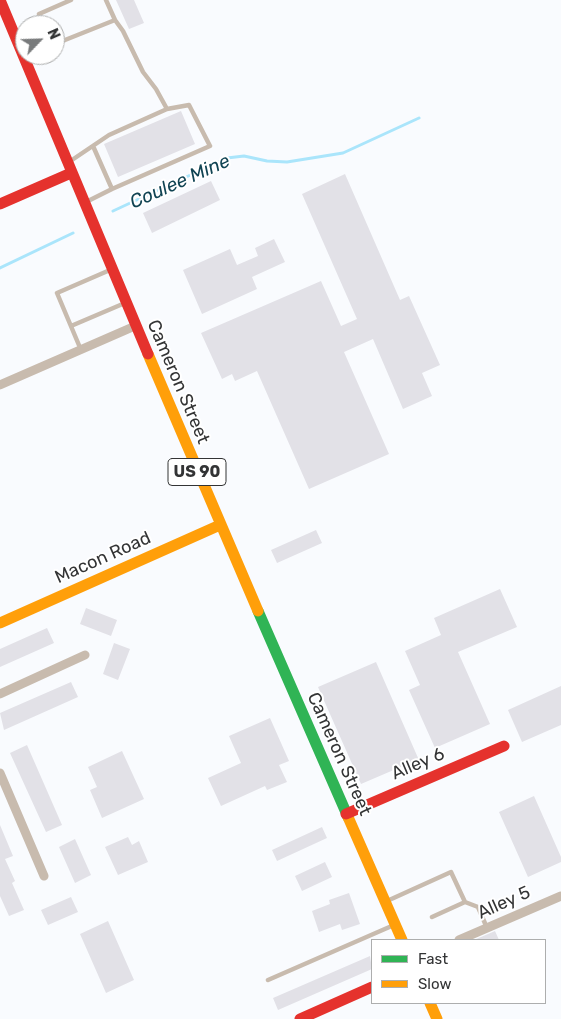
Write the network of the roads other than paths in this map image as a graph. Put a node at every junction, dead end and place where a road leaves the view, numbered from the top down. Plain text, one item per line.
1 (0, 0) edge
2 (71, 0) edge
3 (106, 0) edge
4 (40, 14) dead end
5 (115, 20) junction
6 (15, 31) edge
7 (65, 40) edge
8 (30, 65) edge
9 (167, 109) junction
10 (93, 146) junction
11 (69, 168) junction
12 (112, 189) junction
13 (84, 203) junction
14 (0, 204) edge
15 (111, 270) junction
16 (125, 303) junction
17 (71, 326) junction
18 (135, 326) junction
19 (81, 350) junction
20 (0, 385) edge
21 (220, 525) junction
22 (0, 624) edge
23 (85, 655) dead end
24 (0, 694) edge
25 (504, 746) dead end
26 (0, 773) edge
27 (346, 814) junction
28 (44, 876) dead end
29 (561, 896) edge
30 (386, 902) junction
31 (465, 902) junction
32 (432, 917) dead end
33 (395, 924) junction
34 (487, 928) junction
35 (402, 939) edge
36 (462, 939) edge
37 (268, 980) dead end
38 (371, 987) edge
39 (430, 1004) edge
40 (300, 1019) edge
41 (437, 1019) edge

1 - 6 main road, Cameron Street / US 90
2 - 4 lane
3 - 5 lane
5 - 7 lane
5 - 9 lane
8 - 11 main road, Cameron Street / US 90
9 - 10 lane
9 - 12 lane
10 - 11 lane
10 - 12 lane
11 - 13 main road, Cameron Street / US 90
11 - 14 main road
12 - 13 lane
13 - 15 main road, Cameron Street / US 90
15 - 16 main road, Cameron Street / US 90
15 - 17 lane
16 - 17 lane
16 - 18 main road, Cameron Street / US 90
17 - 19 lane
18 - 19 street
18 - 21 main road, Cameron Street / US 90
19 - 20 street
21 - 22 main road, Macon Road
21 - 27 main road, Cameron Street / US 90
23 - 24 street
25 - 27 main road, Alley 6
26 - 28 street
27 - 30 main road, Cameron Street / US 90
29 - 34 street, Alley 5
30 - 31 lane
30 - 33 main road, Cameron Street / US 90
31 - 32 lane
31 - 34 lane
33 - 35 main road, Cameron Street / US 90
33 - 37 lane
34 - 36 street, Alley 5
38 - 40 main road
39 - 41 main road

